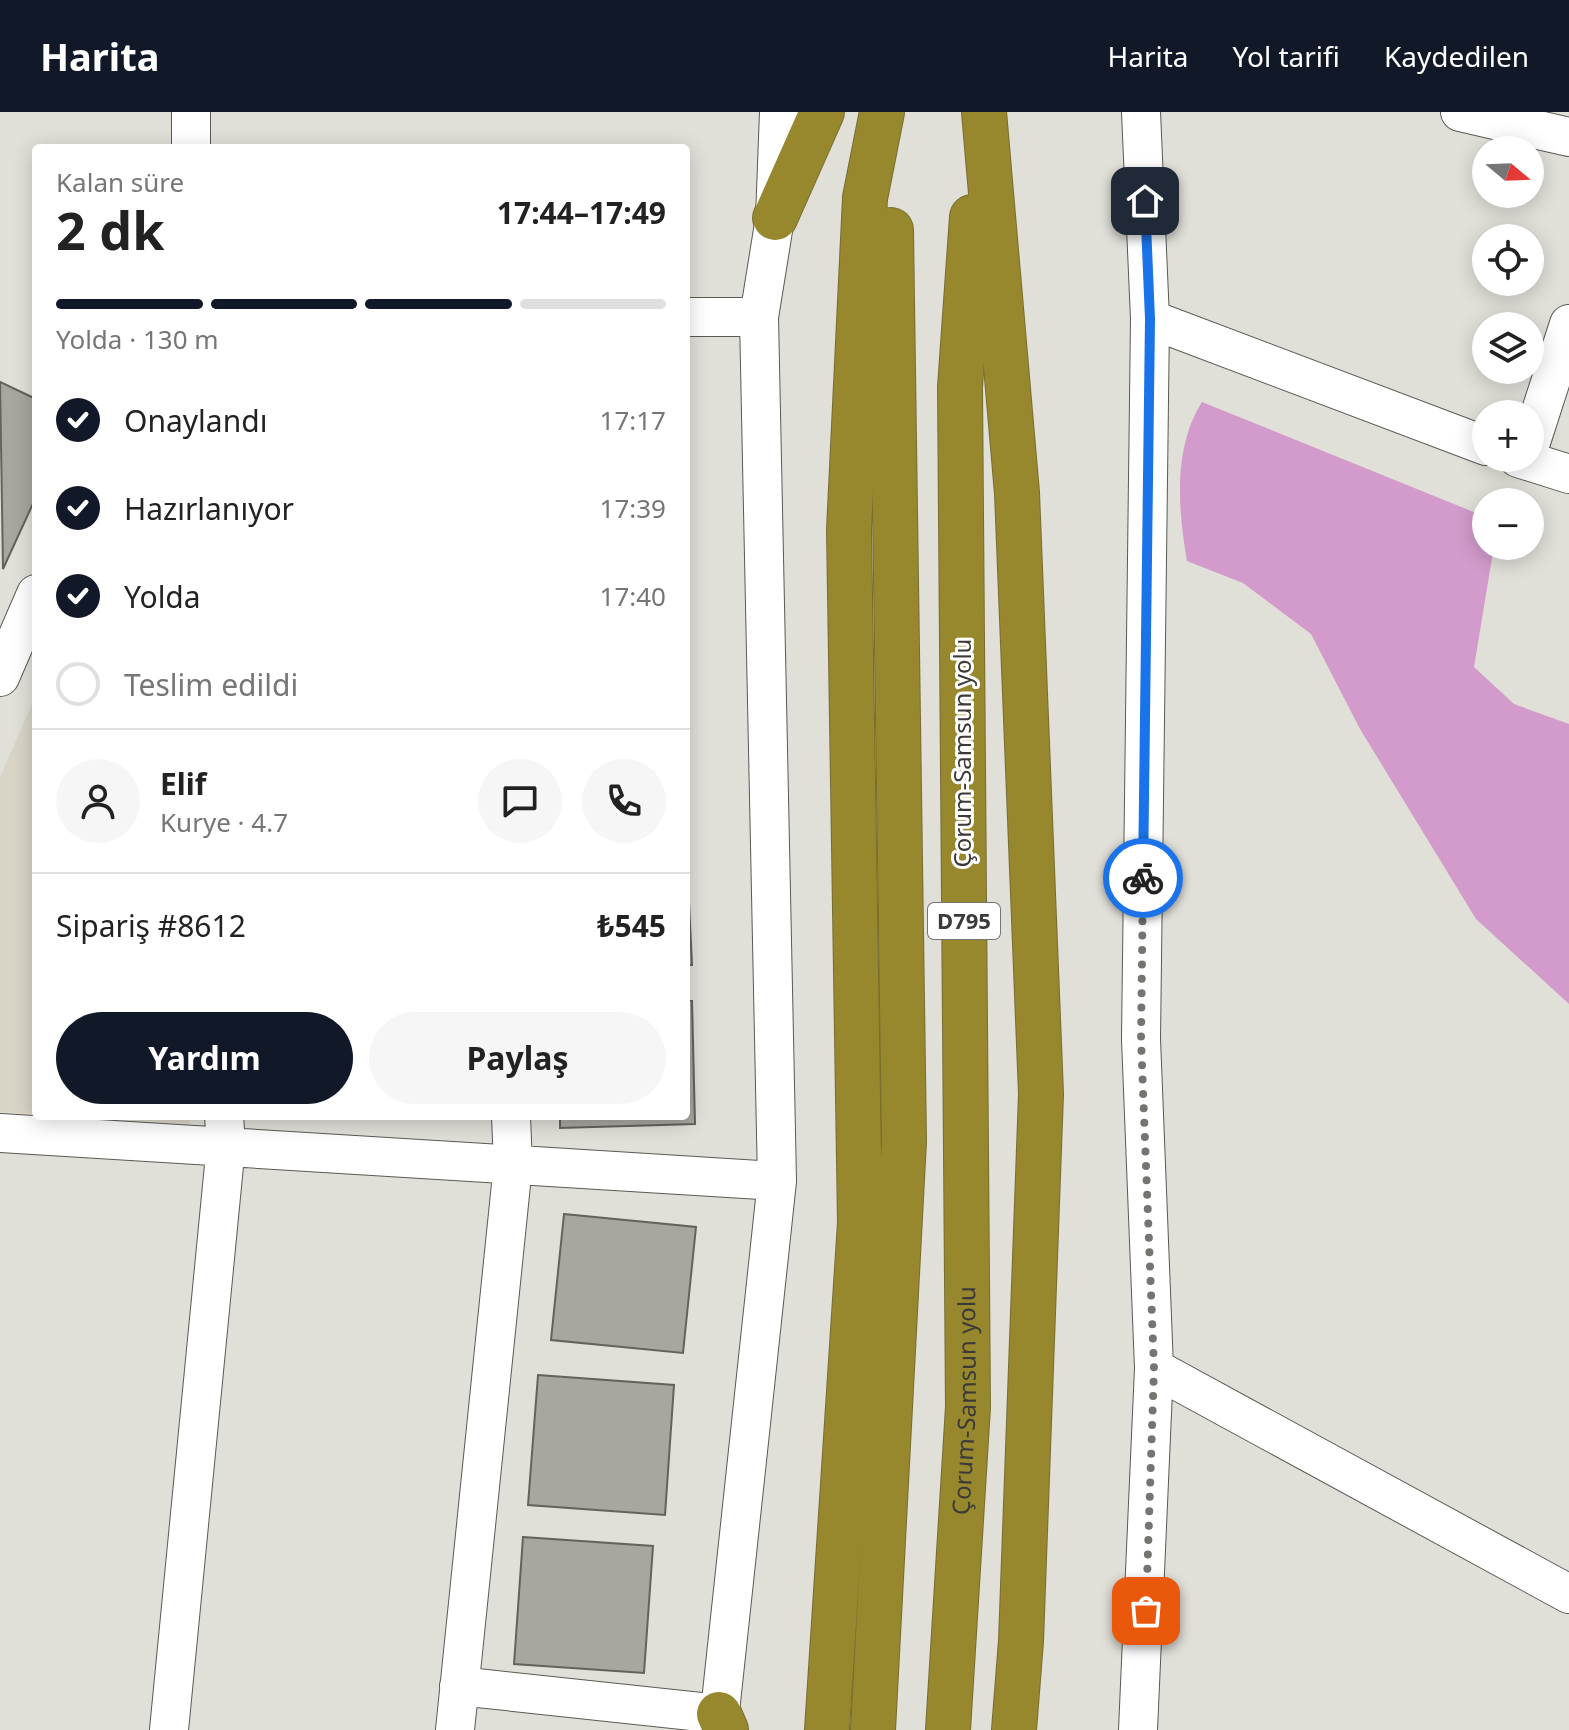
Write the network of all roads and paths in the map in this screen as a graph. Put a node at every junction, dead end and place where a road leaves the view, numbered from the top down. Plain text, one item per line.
1 (191, 112) edge
2 (779, 112) edge
3 (822, 112) edge
4 (882, 112) edge
5 (890, 112) edge
6 (982, 112) edge
7 (1141, 112) edge
8 (1460, 112) edge
9 (1569, 137) edge
10 (191, 144) edge
11 (775, 218) junction
12 (690, 317) edge
13 (759, 317) junction
14 (1150, 319) junction
15 (1569, 324) edge
16 (1543, 400) edge
17 (1472, 441) edge
18 (1544, 463) edge
19 (1569, 474) edge
20 (32, 603) edge
21 (0, 677) edge
22 (511, 1120) edge
23 (225, 1130) edge
24 (0, 1133) edge
25 (513, 1165) junction
26 (777, 1181) junction
27 (1154, 1368) junction
28 (1569, 1594) edge
29 (459, 1686) junction
30 (721, 1725) edge
31 (169, 1730) edge
32 (455, 1730) edge
33 (827, 1730) edge
34 (873, 1730) edge
35 (948, 1730) edge
36 (1014, 1730) edge
37 (1138, 1730) edge

1 - 10 street
2 - 11 street
3 - 11 highway
4 - 33 highway
5 - 34 highway
6 - 35 highway, Çorum-Samsun yolu / D795
6 - 36 highway
7 - 14 street
8 - 9 street
11 - 13 street
12 - 13 street
13 - 26 street
14 - 17 street
14 - 27 street
15 - 16 street
18 - 19 street
20 - 21 street
22 - 25 street
23 - 24 street
23 - 25 street
23 - 31 street
25 - 26 street
25 - 29 street
26 - 30 street
27 - 28 street
27 - 37 street
29 - 30 street
29 - 32 street

